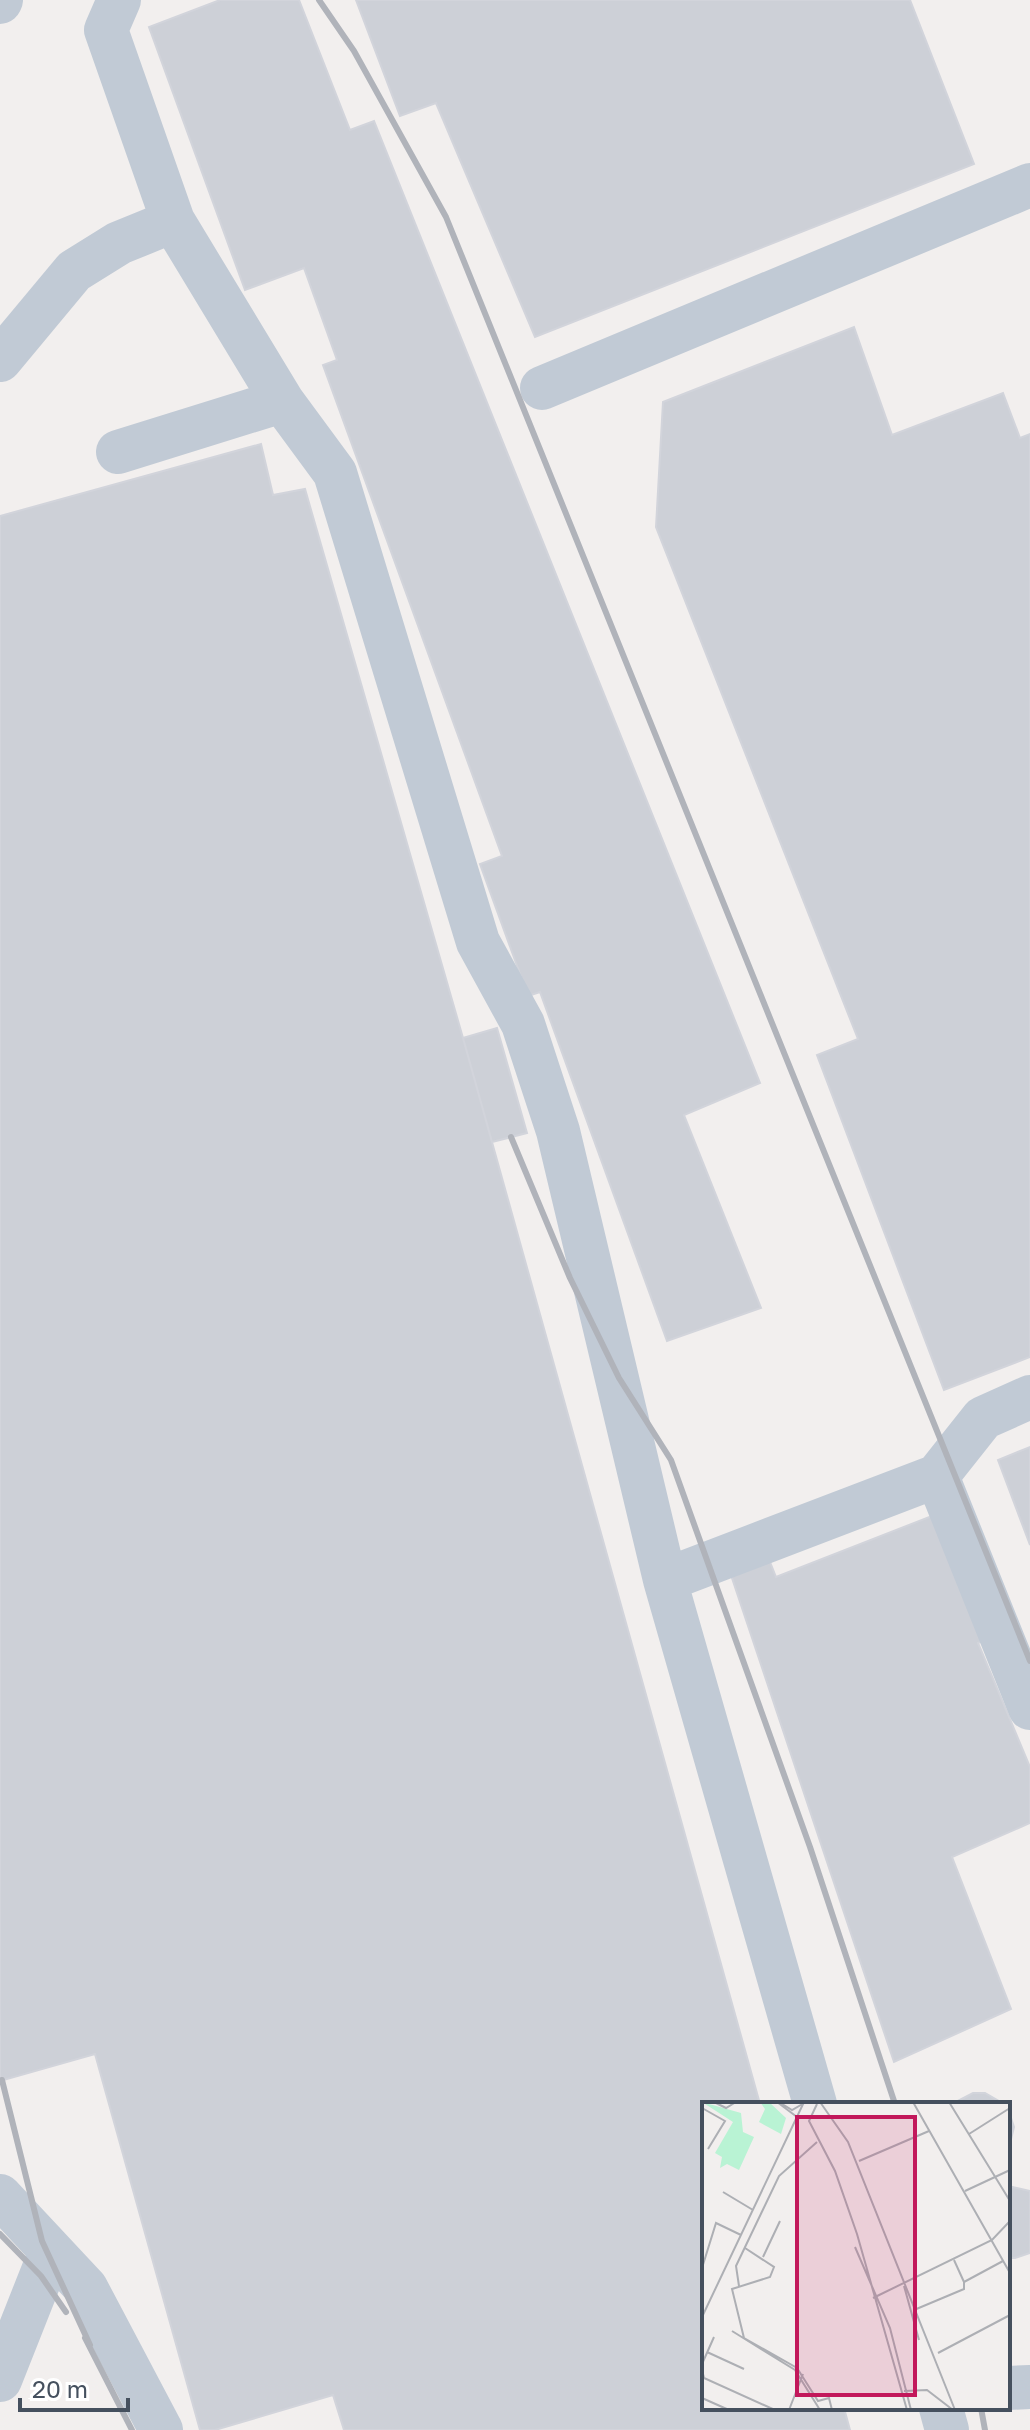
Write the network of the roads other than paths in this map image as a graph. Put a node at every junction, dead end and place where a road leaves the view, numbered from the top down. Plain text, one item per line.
1 (119, 0) edge
2 (1030, 185) edge
3 (173, 221) junction
4 (0, 360) edge
5 (542, 388) dead end
6 (282, 401) junction
7 (118, 452) dead end
8 (1030, 1397) edge
9 (937, 1476) junction
10 (665, 1580) junction
11 (1027, 1691) edge
12 (814, 2102) edge
13 (0, 2196) edge
14 (51, 2251) junction
15 (0, 2380) edge
16 (1030, 2387) edge
17 (1010, 2388) edge
18 (942, 2410) edge
19 (161, 2430) edge
20 (947, 2430) edge

1 - 3 lane
2 - 5 lane
3 - 4 lane
3 - 6 lane
6 - 7 lane
6 - 10 lane
8 - 9 lane
9 - 10 lane
9 - 11 lane
10 - 12 lane
13 - 14 lane
14 - 15 lane
14 - 19 lane
16 - 17 lane
18 - 20 lane

